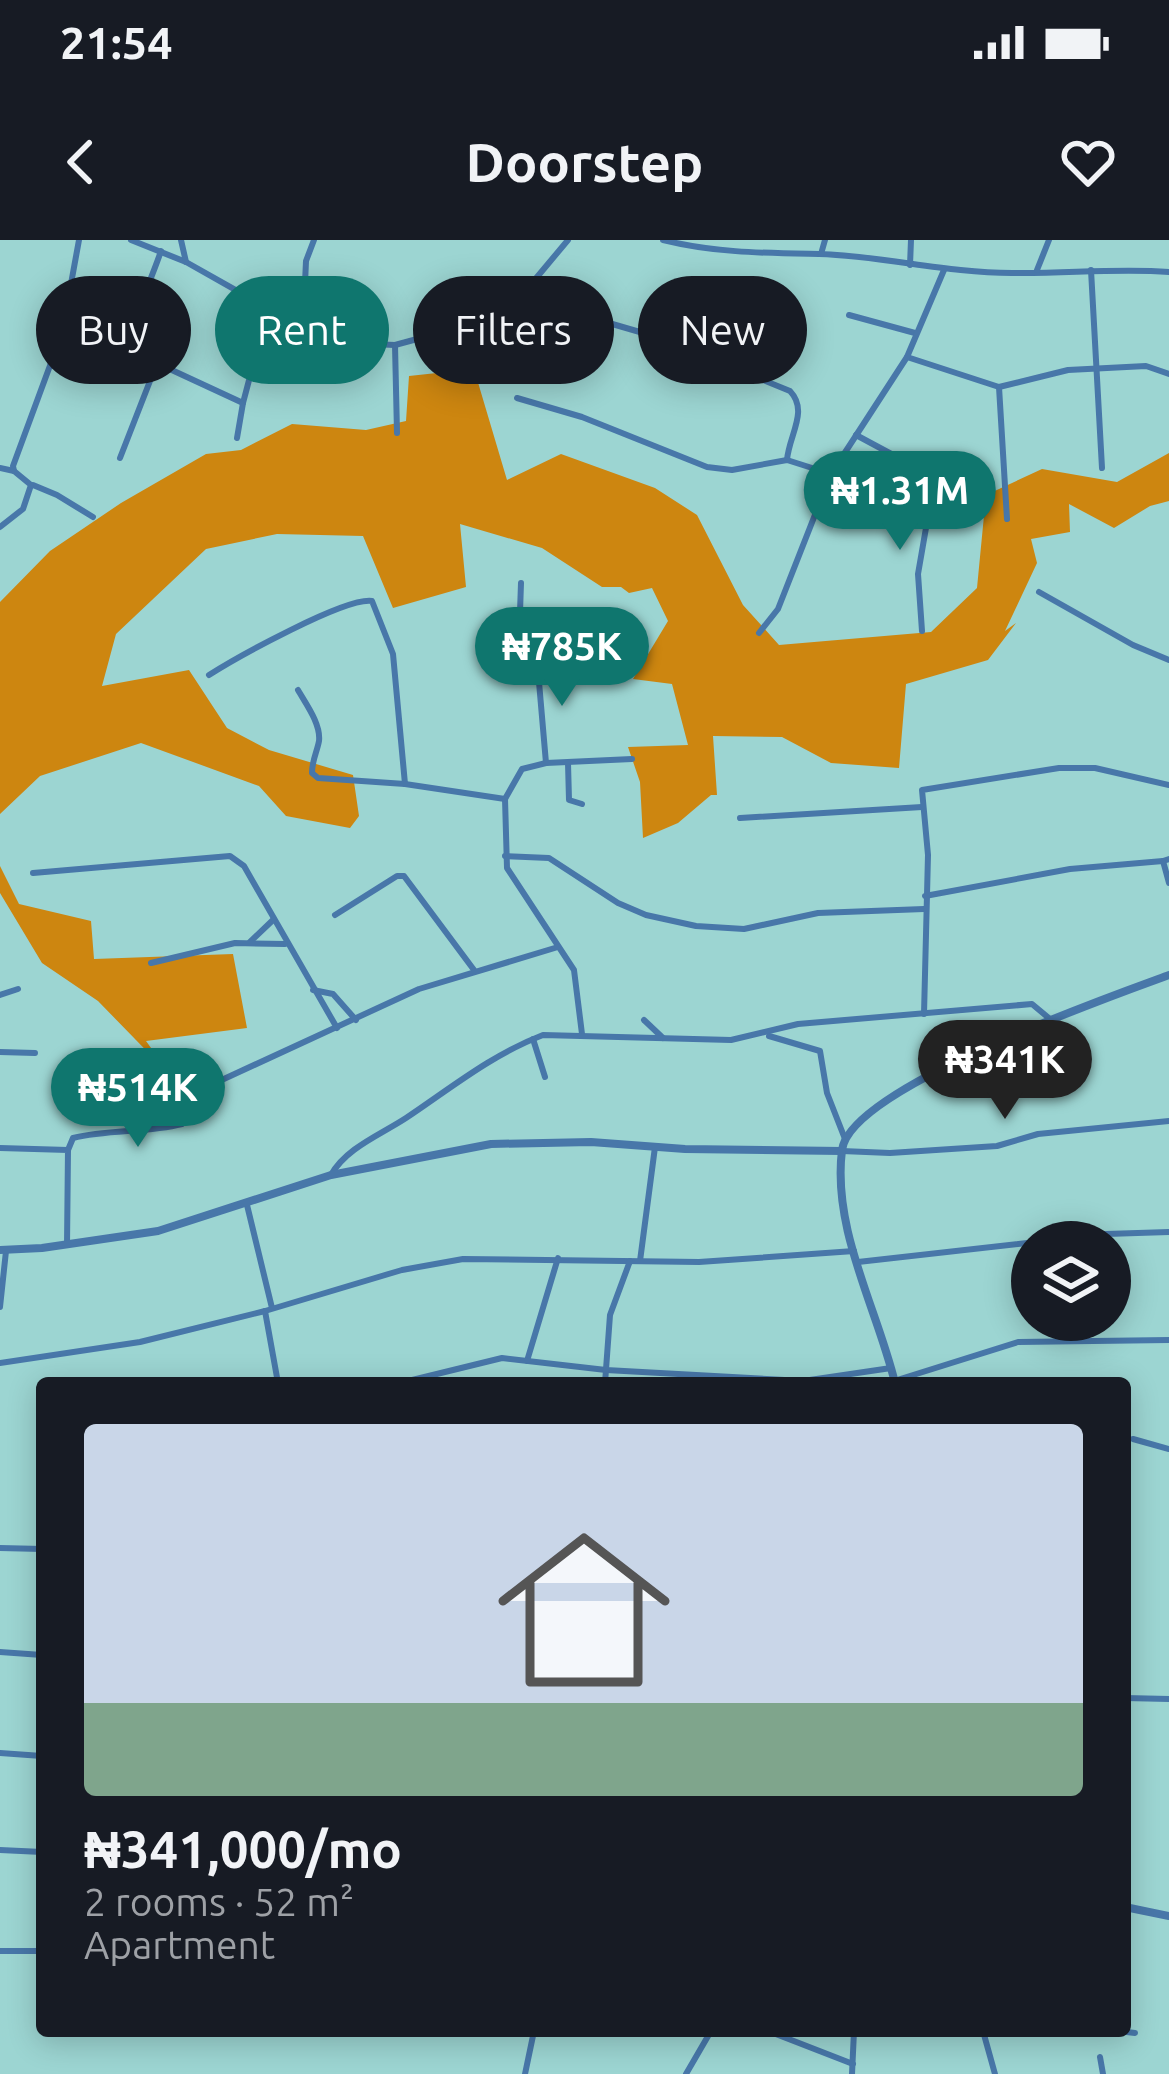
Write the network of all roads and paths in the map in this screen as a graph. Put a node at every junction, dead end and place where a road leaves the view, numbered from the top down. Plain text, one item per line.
1 (79, 240) edge
2 (131, 240) edge
3 (181, 240) edge
4 (314, 240) edge
5 (568, 240) edge
6 (663, 240) edge
7 (825, 240) edge
8 (911, 240) edge
9 (1049, 240) edge
10 (161, 251) junction
11 (821, 254) junction
12 (186, 262) junction
13 (910, 265) junction
14 (944, 269) junction
15 (1091, 269) junction
16 (1036, 272) junction
17 (1169, 272) edge
18 (72, 276) edge
19 (152, 276) edge
20 (305, 276) edge
21 (215, 278) edge
22 (849, 315) dead end
23 (614, 325) edge
24 (916, 334) junction
25 (389, 345) edge
26 (395, 345) junction
27 (907, 357) junction
28 (1096, 368) junction
29 (1169, 374) edge
30 (191, 379) edge
31 (42, 384) edge
32 (149, 384) edge
33 (249, 384) edge
34 (999, 387) junction
35 (517, 398) dead end
36 (244, 403) junction
37 (397, 433) dead end
38 (856, 435) junction
39 (237, 438) dead end
40 (120, 458) dead end
41 (787, 460) junction
42 (0, 468) edge
43 (1102, 468) dead end
44 (14, 471) junction
45 (831, 474) junction
46 (935, 476) junction
47 (965, 480) dead end
48 (31, 485) junction
49 (93, 517) dead end
50 (1007, 518) dead end
51 (0, 527) edge
52 (521, 583) dead end
53 (1039, 592) dead end
54 (922, 631) dead end
55 (759, 633) dead end
56 (612, 657) dead end
57 (537, 658) junction
58 (1169, 660) edge
59 (209, 675) dead end
60 (298, 690) dead end
61 (632, 759) dead end
62 (546, 763) junction
63 (568, 763) junction
64 (405, 784) junction
65 (1169, 784) edge
66 (505, 799) junction
67 (582, 804) dead end
68 (922, 807) junction
69 (740, 818) dead end
70 (505, 856) junction
71 (1166, 860) edge
72 (33, 872) dead end
73 (1169, 883) edge
74 (925, 896) junction
75 (924, 909) junction
76 (335, 915) dead end
77 (274, 920) junction
78 (250, 942) junction
79 (285, 944) junction
80 (560, 947) junction
81 (151, 963) dead end
82 (474, 970) junction
83 (1169, 975) edge
84 (18, 989) dead end
85 (313, 990) junction
86 (0, 995) edge
87 (924, 1015) junction
88 (1050, 1018) junction
89 (356, 1020) junction
90 (644, 1020) dead end
91 (337, 1028) junction
92 (582, 1034) junction
93 (764, 1035) junction
94 (532, 1039) junction
95 (664, 1039) junction
96 (0, 1052) edge
97 (35, 1053) dead end
98 (545, 1077) dead end
99 (200, 1090) dead end
100 (1169, 1121) edge
101 (182, 1124) dead end
102 (845, 1139) junction
103 (655, 1147) junction
104 (0, 1148) edge
105 (68, 1150) junction
106 (842, 1151) junction
107 (332, 1175) junction
108 (247, 1205) junction
109 (1169, 1232) edge
110 (67, 1245) junction
111 (3, 1250) edge
112 (856, 1256) junction
113 (557, 1258) junction
114 (635, 1261) junction
115 (0, 1307) edge
116 (268, 1310) junction
117 (1169, 1340) edge
118 (527, 1361) junction
119 (0, 1363) edge
120 (891, 1368) junction
121 (606, 1370) junction
122 (277, 1377) edge
123 (424, 1377) edge
124 (605, 1377) edge
125 (731, 1377) edge
126 (830, 1377) edge
127 (893, 1377) edge
128 (910, 1377) edge
129 (1133, 1439) dead end
130 (1169, 1449) edge
131 (0, 1548) edge
132 (36, 1549) edge
133 (0, 1652) edge
134 (36, 1655) edge
135 (1131, 1698) edge
136 (1169, 1699) edge
137 (0, 1753) edge
138 (36, 1756) edge
139 (0, 1850) edge
140 (36, 1852) edge
141 (1131, 1908) edge
142 (1169, 1916) edge
143 (0, 1951) edge
144 (36, 1951) edge
145 (1131, 2032) edge
146 (1135, 2032) dead end
147 (533, 2037) edge
148 (708, 2037) edge
149 (781, 2037) edge
150 (854, 2037) edge
151 (980, 2037) edge
152 (1100, 2057) dead end
153 (852, 2069) edge
154 (525, 2074) edge
155 (686, 2074) edge
156 (995, 2074) edge
157 (1103, 2074) edge

1 - 18 street
2 - 10 street
3 - 12 street
4 - 20 street
5 - 26 street
6 - 11 street
7 - 11 street
8 - 13 street
9 - 16 street
10 - 12 street
10 - 19 street
11 - 13 street
12 - 21 street
13 - 14 street
14 - 16 street
14 - 24 street
15 - 16 street
15 - 17 street
15 - 28 street
22 - 24 street
23 - 41 street
24 - 27 street
25 - 26 street
26 - 37 street
27 - 34 street
27 - 38 street
28 - 29 street
28 - 34 street
28 - 43 street
30 - 36 street
31 - 44 street
32 - 40 street
33 - 36 street
34 - 50 street
35 - 41 street
36 - 39 street
38 - 45 street
38 - 46 street
41 - 45 street
42 - 44 street
44 - 48 street
45 - 55 street
46 - 47 street
46 - 54 street
48 - 49 street
48 - 51 street
52 - 57 street
53 - 58 street
56 - 57 street
57 - 62 street
59 - 64 street
60 - 64 street
61 - 63 street
62 - 63 street
62 - 66 street
63 - 67 street
64 - 66 street
65 - 68 street
66 - 70 street
68 - 69 street
68 - 74 street
70 - 75 street
70 - 80 street
71 - 73 street
71 - 74 street
72 - 77 street
74 - 75 street
75 - 87 street
76 - 82 street
77 - 78 street
77 - 79 street
78 - 79 street
78 - 81 street
79 - 85 street
80 - 82 street
80 - 92 street
82 - 89 street
83 - 88 street
84 - 86 street
85 - 89 street
85 - 91 street
87 - 88 street
87 - 93 street
88 - 102 street
89 - 91 street
90 - 95 street
91 - 99 street
92 - 94 street
92 - 95 street
93 - 95 street
93 - 102 street
94 - 98 street
94 - 107 street
96 - 97 street
100 - 106 street
101 - 105 street
102 - 106 street
103 - 106 street
103 - 107 street
103 - 114 street
104 - 105 street
105 - 110 street
106 - 112 street
107 - 108 street
108 - 110 street
108 - 116 street
109 - 112 street
110 - 111 street
111 - 115 street
112 - 114 street
112 - 120 street
113 - 114 street
113 - 116 street
113 - 118 street
114 - 121 street
116 - 119 street
116 - 122 street
117 - 128 street
118 - 121 street
118 - 123 street
120 - 126 street
120 - 127 street
121 - 124 street
121 - 125 street
129 - 130 street
131 - 132 street
133 - 134 street
135 - 136 street
137 - 138 street
139 - 140 street
141 - 142 street
143 - 144 street
145 - 146 street
147 - 154 street
148 - 155 street
149 - 153 street
150 - 153 street
151 - 156 street
152 - 157 street

